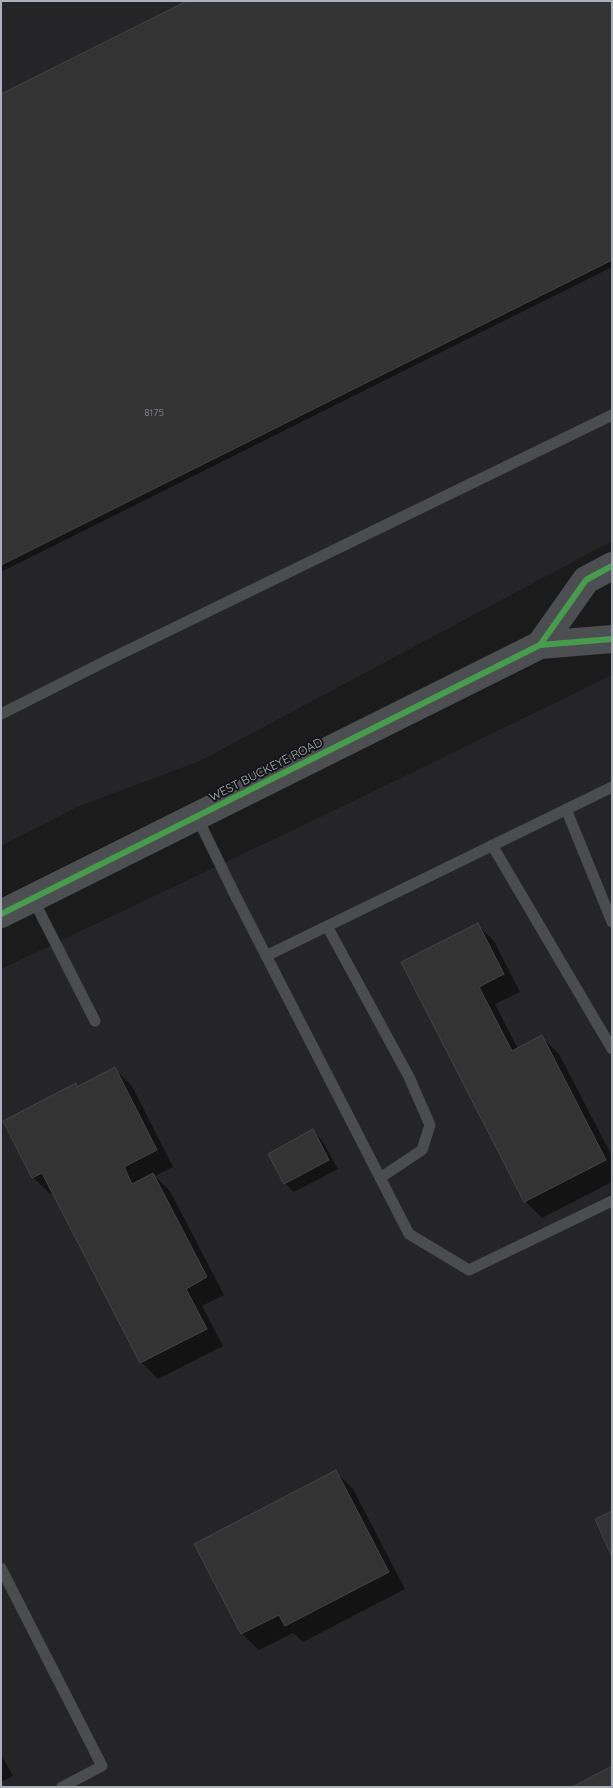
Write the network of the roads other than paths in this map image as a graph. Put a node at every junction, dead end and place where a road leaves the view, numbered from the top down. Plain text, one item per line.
1 (612, 416) edge
2 (612, 566) edge
3 (612, 639) edge
4 (540, 645) junction
5 (1, 714) edge
6 (612, 787) edge
7 (566, 809) junction
8 (197, 817) junction
9 (492, 845) junction
10 (33, 899) junction
11 (1, 914) edge
12 (612, 922) edge
13 (327, 926) junction
14 (266, 956) junction
15 (95, 1021) dead end
16 (612, 1049) edge
17 (380, 1178) junction
18 (612, 1201) edge
19 (1, 1568) edge
20 (62, 1787) edge

1 - 5 lane
2 - 4 main road, WEST BUCKEYE ROAD
3 - 4 main road, WEST BUCKEYE ROAD
4 - 8 main road, WEST BUCKEYE ROAD
6 - 7 lane
7 - 9 lane
7 - 12 lane
8 - 10 main road, WEST BUCKEYE ROAD
8 - 14 lane
9 - 13 lane
9 - 16 lane
10 - 11 main road, WEST BUCKEYE ROAD
10 - 15 lane
13 - 14 lane
13 - 17 lane
14 - 17 lane
17 - 18 lane
19 - 20 lane

